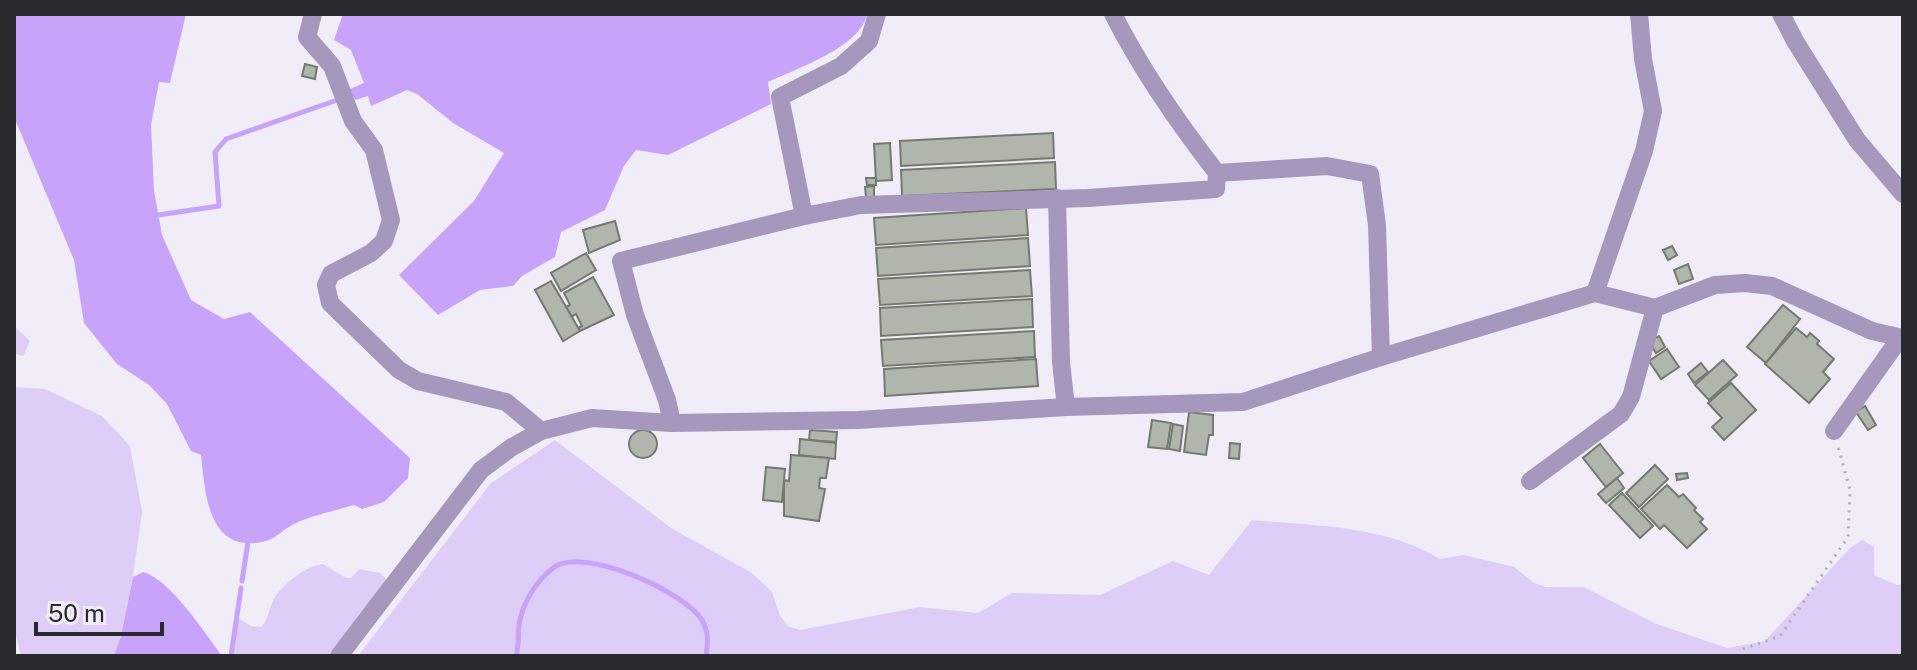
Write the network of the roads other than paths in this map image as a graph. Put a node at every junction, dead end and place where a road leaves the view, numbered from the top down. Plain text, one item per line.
1 (313, 14) edge
2 (877, 14) edge
3 (1113, 14) edge
4 (1639, 14) edge
5 (1781, 14) edge
6 (1217, 173) junction
7 (1903, 194) edge
8 (1057, 198) junction
9 (804, 216) junction
10 (1595, 293) junction
11 (1655, 308) junction
12 (1901, 338) edge
13 (1381, 357) junction
14 (1066, 407) junction
15 (672, 423) junction
16 (541, 431) junction
17 (1834, 431) road end
18 (1530, 481) dead end
19 (339, 656) edge

1 - 16 street
2 - 9 street
3 - 6 street
4 - 10 street
5 - 7 street
6 - 8 street
6 - 13 street
8 - 9 street
8 - 14 street
9 - 15 street
10 - 11 street
10 - 13 street
11 - 12 street
11 - 18 street
12 - 17 street
13 - 14 street
14 - 15 street
15 - 16 street
16 - 19 street

